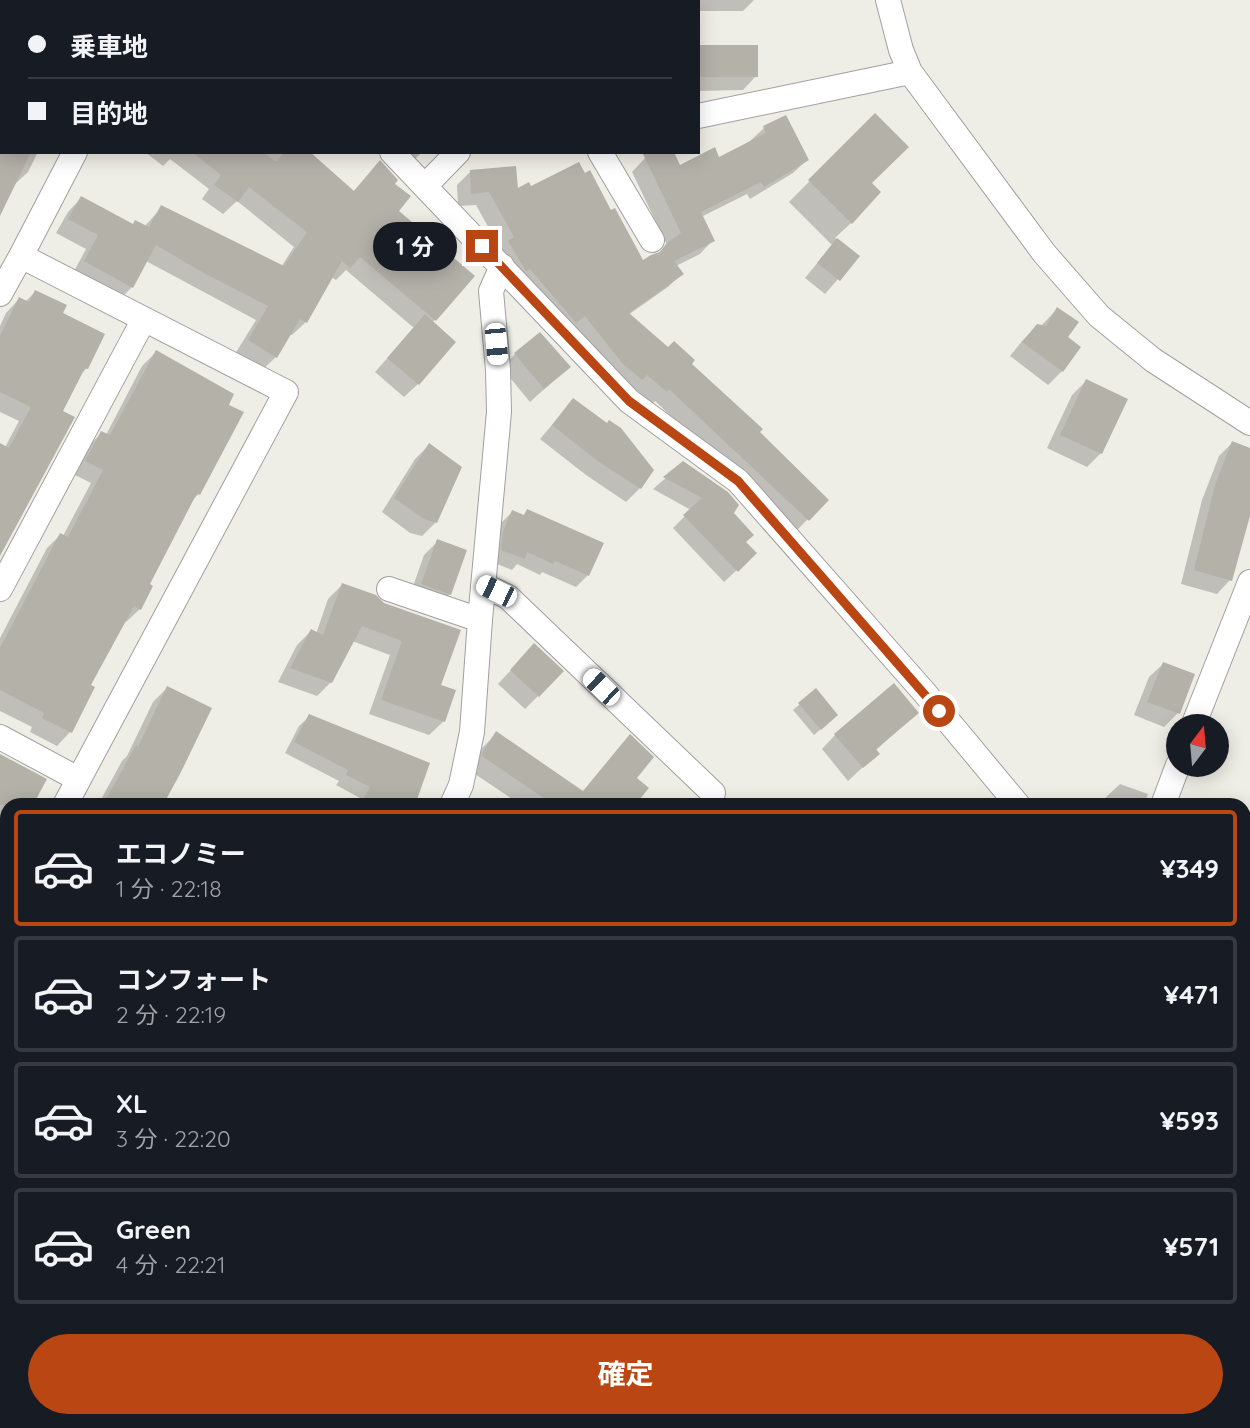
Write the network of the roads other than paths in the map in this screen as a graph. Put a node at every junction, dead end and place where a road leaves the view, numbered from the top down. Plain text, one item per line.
1 (888, 0) edge
2 (910, 72) junction
3 (700, 116) edge
4 (74, 154) edge
5 (394, 154) edge
6 (456, 154) edge
7 (601, 154) edge
8 (425, 186) junction
9 (652, 240) dead end
10 (21, 256) junction
11 (502, 266) junction
12 (0, 294) edge
13 (145, 319) junction
14 (1250, 423) edge
15 (1250, 582) edge
16 (483, 585) junction
17 (0, 589) edge
18 (389, 589) dead end
19 (480, 620) junction
20 (1199, 714) edge
21 (0, 737) edge
22 (1174, 777) edge
23 (78, 779) junction
24 (713, 793) dead end
25 (68, 798) edge
26 (455, 798) edge
27 (1012, 798) edge
28 (1166, 798) edge

1 - 2 street
2 - 3 street
2 - 14 street
4 - 10 street
5 - 8 street
6 - 8 street
7 - 9 street
8 - 11 street
10 - 12 street
10 - 13 street
11 - 16 street
11 - 27 street
13 - 17 street
13 - 23 street
15 - 20 street
16 - 19 street
16 - 24 street
18 - 19 street
19 - 26 street
21 - 23 street
22 - 28 street
23 - 25 street

